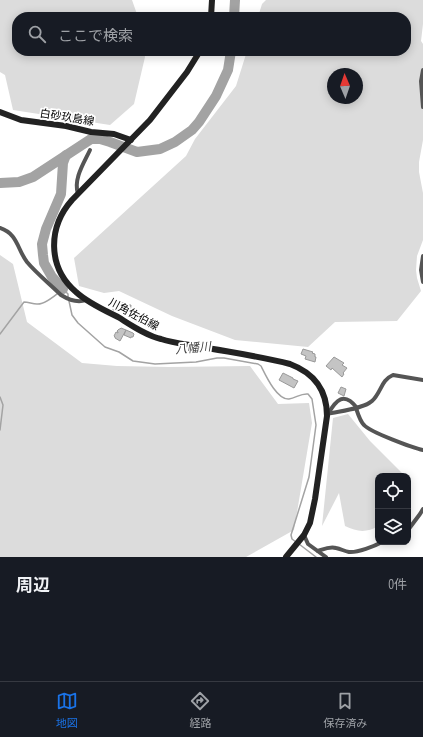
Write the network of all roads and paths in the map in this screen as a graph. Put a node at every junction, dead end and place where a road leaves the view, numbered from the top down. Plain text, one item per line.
1 (212, 0) edge
2 (211, 12) edge
3 (197, 56) edge
4 (423, 70) edge
5 (423, 107) edge
6 (0, 112) edge
7 (130, 141) junction
8 (90, 150) dead end
9 (78, 194) junction
10 (0, 228) edge
11 (423, 256) edge
12 (423, 282) edge
13 (86, 300) junction
14 (423, 380) edge
15 (356, 408) junction
16 (327, 414) junction
17 (423, 450) edge
18 (423, 509) edge
19 (411, 526) edge
20 (303, 537) junction
21 (377, 545) edge
22 (318, 551) junction
23 (286, 557) edge
24 (326, 557) edge

1 - 2 main road
3 - 7 main road, 川角佐伯線
4 - 5 street
6 - 7 main road, 白砂玖島線
7 - 9 main road, 川角佐伯線
8 - 9 street
9 - 13 main road, 川角佐伯線
10 - 13 street
11 - 12 street
13 - 16 main road, 川角佐伯線
14 - 15 street
15 - 16 street
15 - 16 street
15 - 17 street
16 - 20 main road, 川角佐伯線
18 - 19 street
20 - 22 street
20 - 23 main road, 川角佐伯線
21 - 22 street
22 - 24 street

